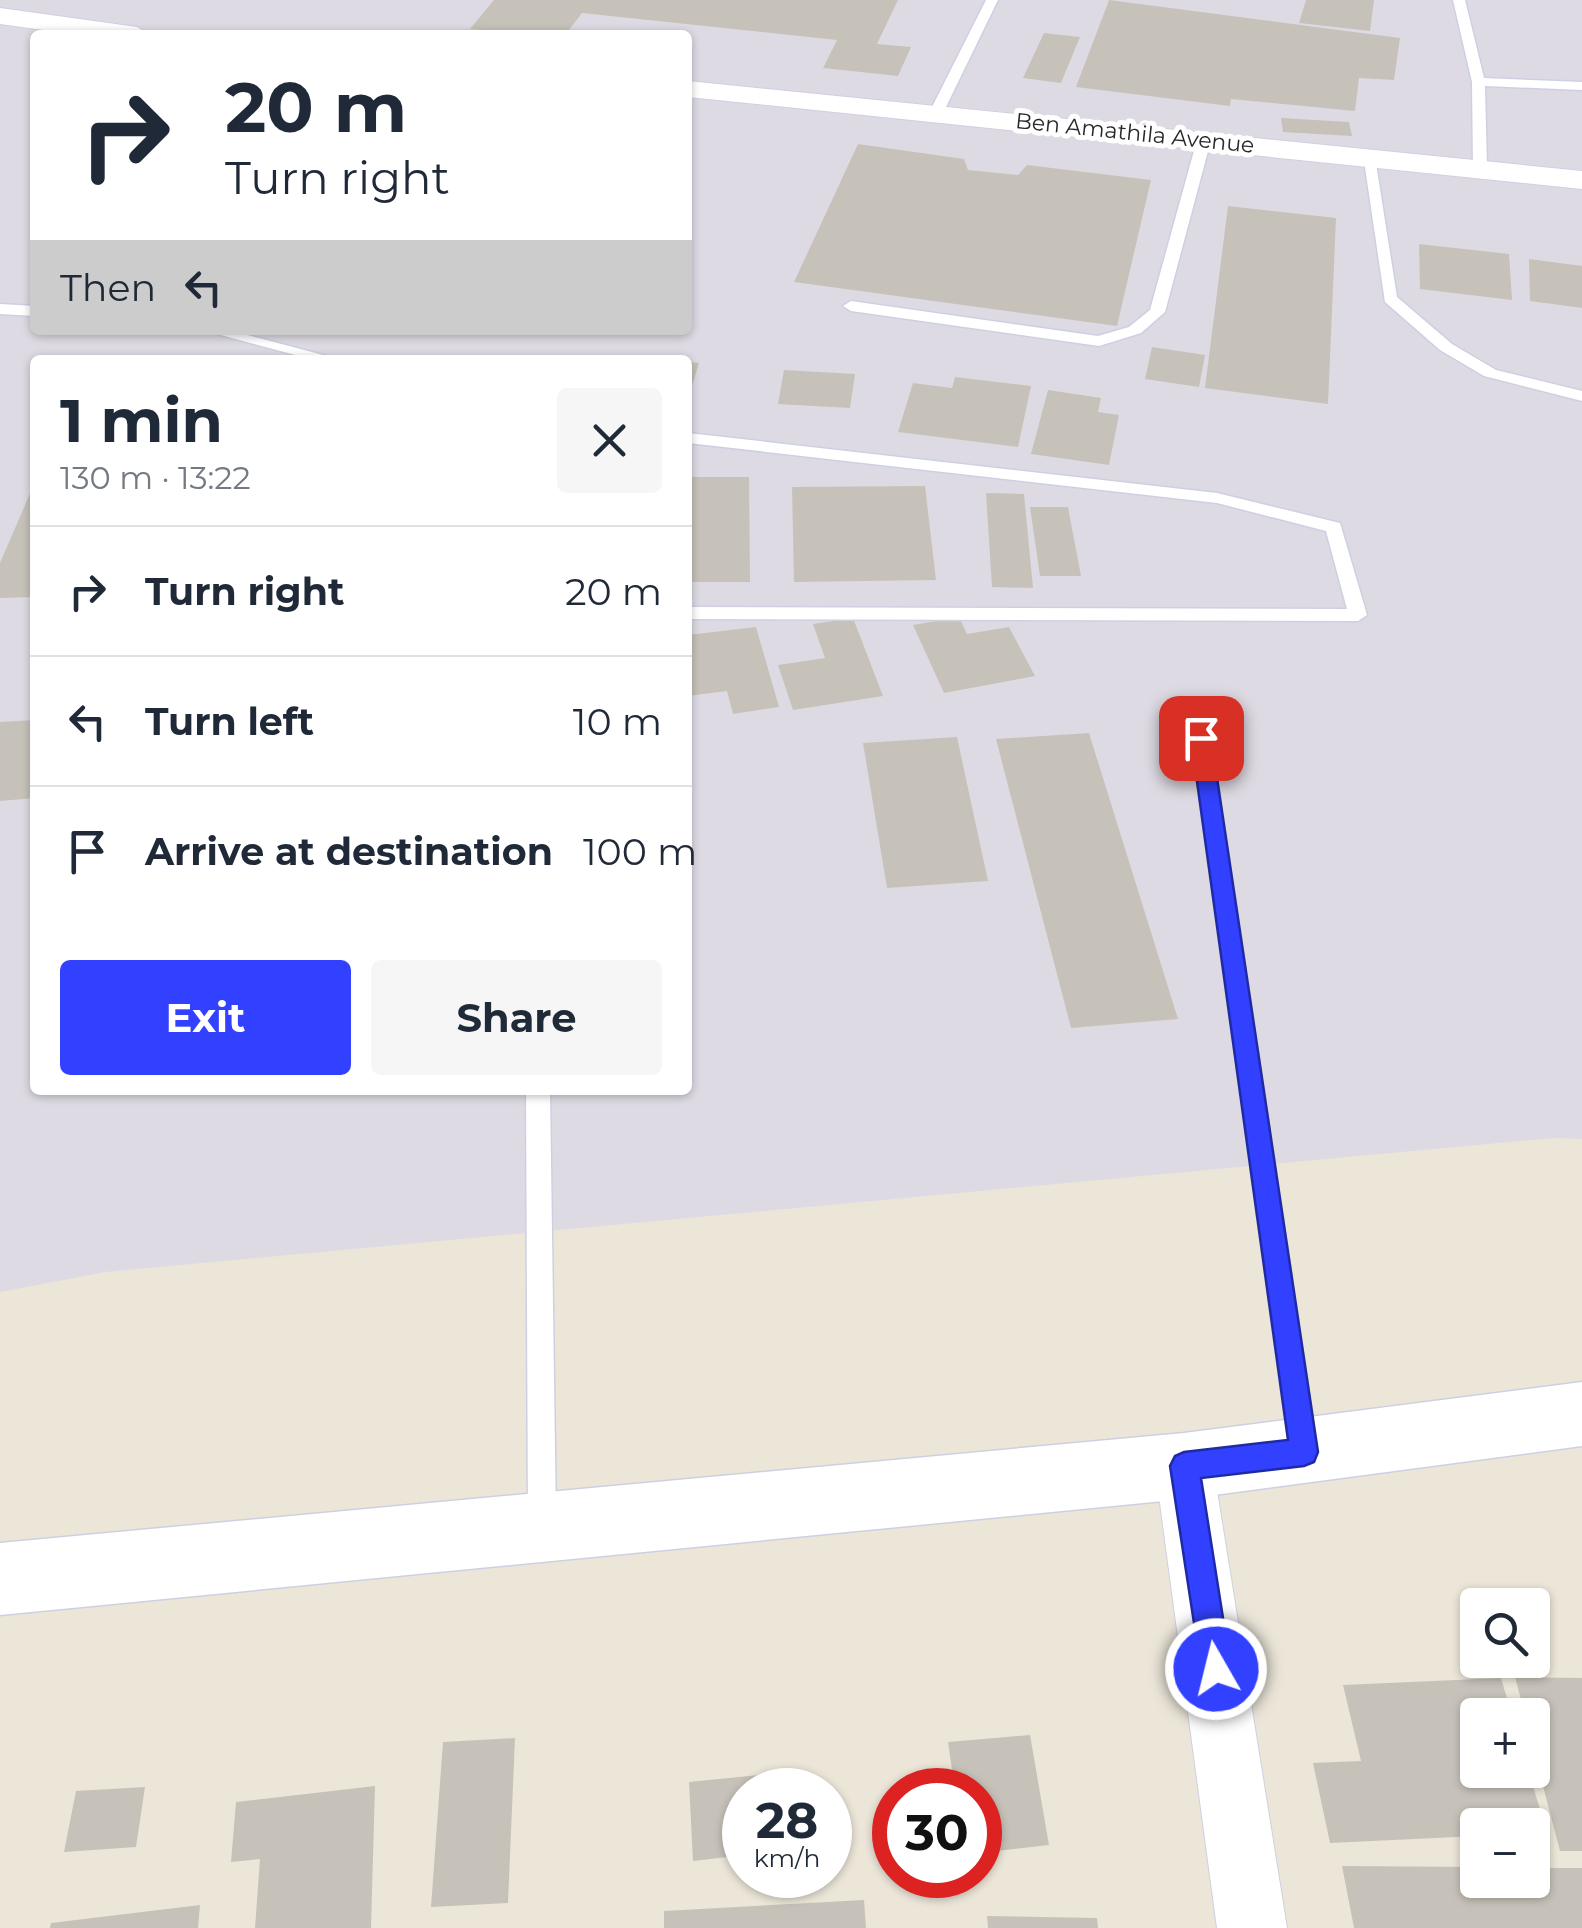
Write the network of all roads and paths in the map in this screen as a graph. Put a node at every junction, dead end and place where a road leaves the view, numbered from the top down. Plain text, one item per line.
1 (992, 0) edge
2 (1459, 0) edge
3 (0, 16) edge
4 (101, 30) edge
5 (1478, 82) junction
6 (1582, 86) edge
7 (692, 89) edge
8 (936, 113) junction
9 (1204, 140) junction
10 (1368, 157) junction
11 (1480, 168) junction
12 (1582, 180) edge
13 (851, 306) dead end
14 (4, 309) edge
15 (30, 310) edge
16 (0, 326) edge
17 (231, 335) edge
18 (313, 355) edge
19 (1582, 396) edge
20 (692, 438) edge
21 (692, 613) edge
22 (1201, 738) dead end
23 (538, 1095) edge
24 (1582, 1414) edge
25 (1304, 1452) junction
26 (1184, 1466) junction
27 (542, 1525) junction
28 (0, 1580) edge
29 (1252, 1928) edge

1 - 8 lane
2 - 5 lane
3 - 4 street
5 - 6 lane
5 - 11 lane
7 - 8 street, Ben Amathila Avenue
8 - 9 street, Ben Amathila Avenue
9 - 10 street, Ben Amathila Avenue
9 - 13 lane
10 - 11 street, Ben Amathila Avenue
10 - 19 lane
11 - 12 street, Ben Amathila Avenue
14 - 15 lane
14 - 16 lane
17 - 18 lane
20 - 21 lane
22 - 25 lane
23 - 27 lane
24 - 25 street
25 - 26 street
26 - 27 street
26 - 29 street
27 - 28 street

